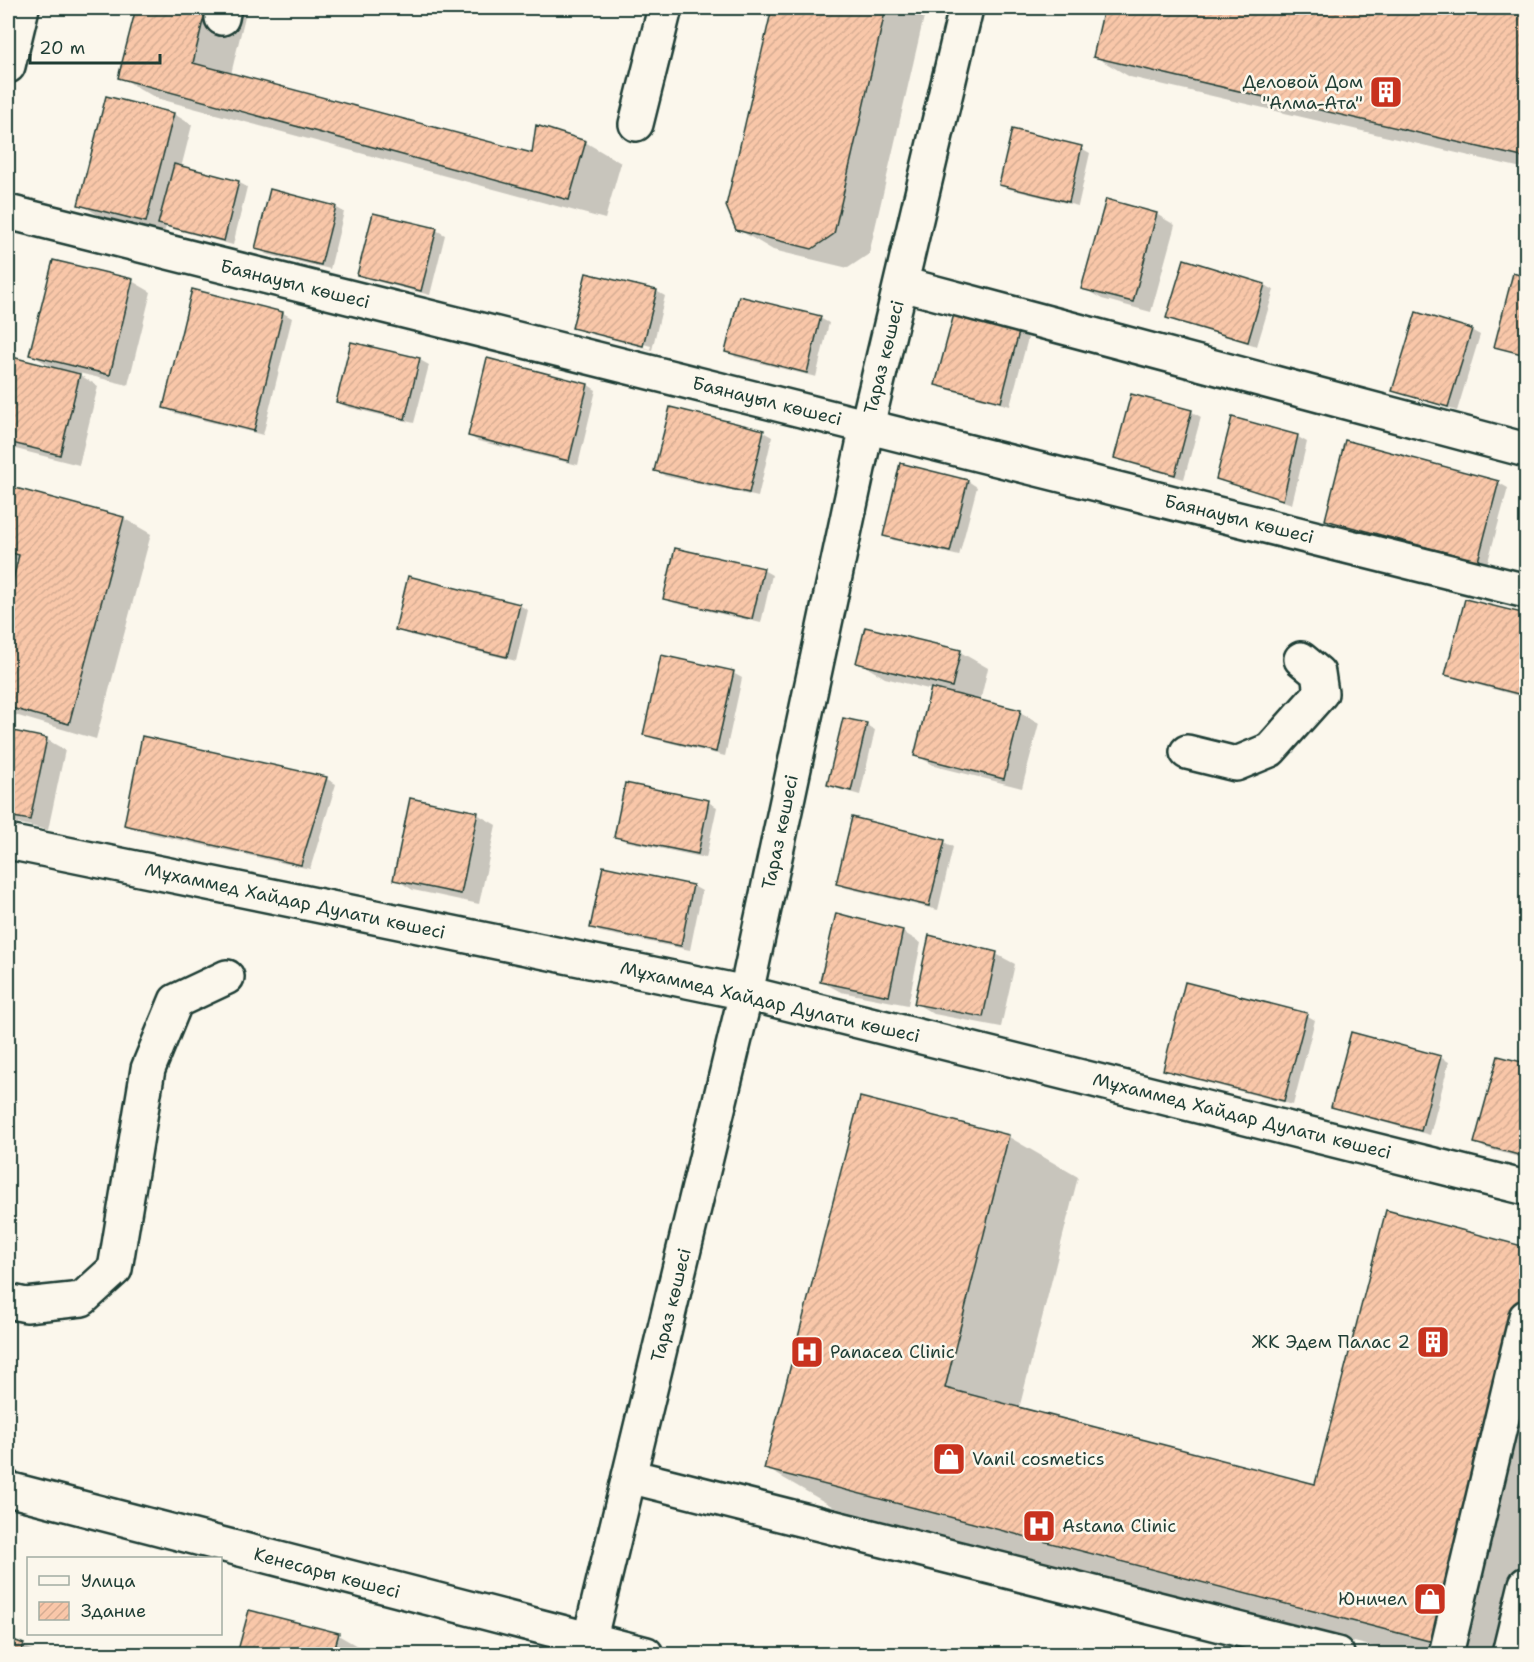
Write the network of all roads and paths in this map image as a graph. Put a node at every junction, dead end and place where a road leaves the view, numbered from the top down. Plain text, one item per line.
1 (22, 8) edge
2 (665, 8) edge
3 (966, 8) edge
4 (8, 66) edge
5 (636, 124) dead end
6 (8, 212) edge
7 (902, 284) junction
8 (867, 426) junction
9 (1527, 450) edge
10 (1527, 591) edge
11 (1301, 659) dead end
12 (1187, 752) dead end
13 (8, 842) edge
14 (227, 976) dead end
15 (746, 993) junction
16 (1527, 1188) edge
17 (8, 1301) edge
18 (1527, 1317) edge
19 (629, 1476) junction
20 (8, 1489) edge
21 (1527, 1584) edge
22 (588, 1648) edge
23 (646, 1654) edge
24 (1337, 1654) edge
25 (1446, 1654) edge
26 (1509, 1654) edge

1 - 4 street
2 - 5 street
3 - 7 street, Тараз көшесі
6 - 8 street, Баянауыл көшесі
7 - 8 street, Тараз көшесі
7 - 9 street
8 - 10 street, Баянауыл көшесі
8 - 15 street, Тараз көшесі
11 - 12 street
13 - 15 street, Мұхаммед Хайдар Дулати көшесі
14 - 17 street
15 - 16 street, Мұхаммед Хайдар Дулати көшесі
15 - 19 street, Тараз көшесі
18 - 25 street
19 - 22 street, Тараз көшесі
19 - 24 street
20 - 22 street, Кенесары көшесі
21 - 26 street
22 - 23 street, Кенесары көшесі

